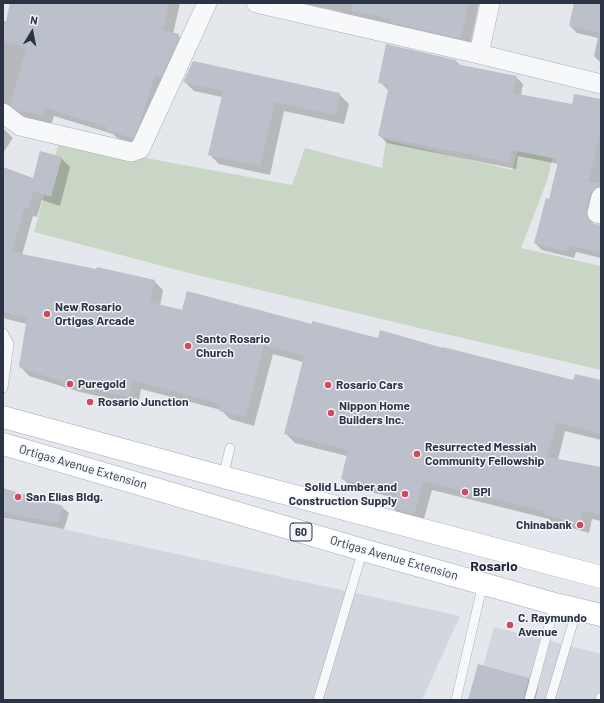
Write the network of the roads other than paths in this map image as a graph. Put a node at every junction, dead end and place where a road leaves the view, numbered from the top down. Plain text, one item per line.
1 (207, 3) edge
2 (256, 3) edge
3 (490, 3) edge
4 (479, 54) junction
5 (601, 84) edge
6 (3, 113) edge
7 (601, 197) edge
8 (601, 214) edge
9 (3, 333) edge
10 (3, 388) edge
11 (3, 417) edge
12 (3, 444) edge
13 (230, 448) dead end
14 (223, 477) junction
15 (363, 550) junction
16 (601, 577) edge
17 (483, 583) junction
18 (555, 604) junction
19 (577, 609) junction
20 (601, 615) edge
21 (318, 700) edge
22 (456, 700) edge
23 (529, 700) edge
24 (550, 700) edge

1 - 6 street
2 - 4 street
3 - 4 street
4 - 5 street
7 - 8 street
9 - 10 lane
11 - 14 main road
12 - 15 main road, Ortigas Avenue Extension / 60
13 - 14 lane
14 - 16 main road
15 - 17 main road, Ortigas Avenue Extension / 60
15 - 21 lane
17 - 18 main road, Ortigas Avenue Extension / 60
17 - 22 lane
18 - 19 main road, Ortigas Avenue Extension / 60
18 - 23 lane
19 - 20 main road, Ortigas Avenue Extension / 60
19 - 24 lane

